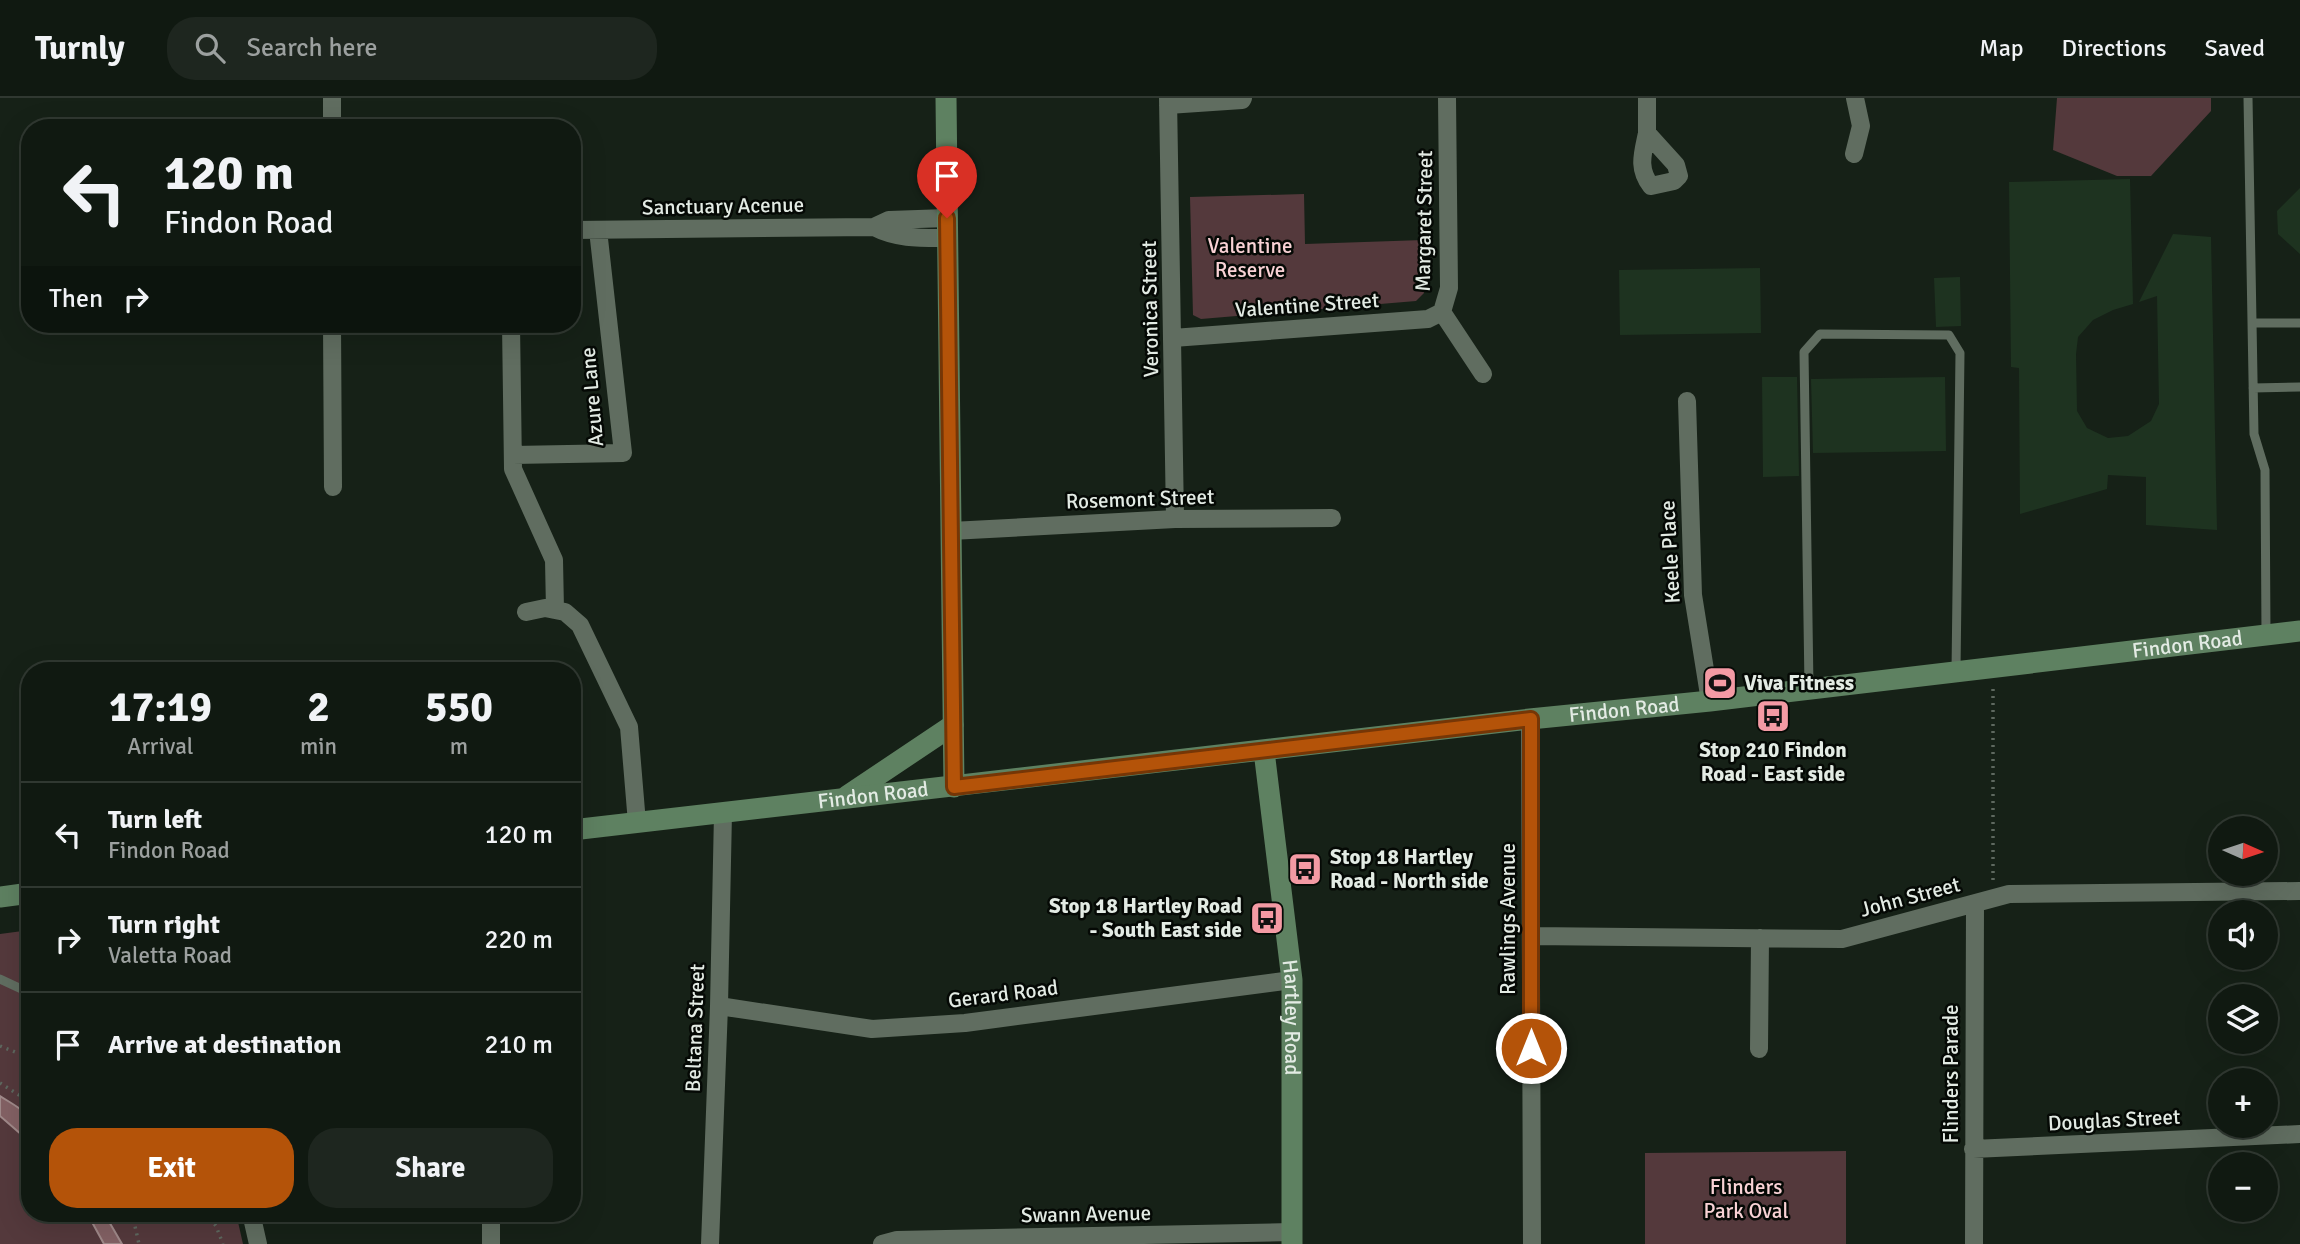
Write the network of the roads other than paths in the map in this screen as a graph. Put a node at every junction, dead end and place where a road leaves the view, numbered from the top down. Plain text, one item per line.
1 (332, 98) edge
2 (946, 98) edge
3 (1244, 98) edge
4 (1447, 98) edge
5 (1647, 98) edge
6 (1855, 98) edge
7 (2248, 98) edge
8 (1168, 101) edge
9 (332, 119) edge
10 (1647, 133) dead end
11 (1854, 155) dead end
12 (947, 228) junction
13 (581, 230) edge
14 (598, 230) junction
15 (1443, 312) junction
16 (2252, 323) junction
17 (2300, 323) edge
18 (332, 333) edge
19 (511, 333) edge
20 (1173, 338) junction
21 (1483, 374) dead end
22 (2300, 387) edge
23 (2253, 388) junction
24 (1687, 401) dead end
25 (513, 455) junction
26 (333, 487) dead end
27 (1332, 518) dead end
28 (1175, 519) junction
29 (951, 531) junction
30 (555, 610) junction
31 (526, 612) dead end
32 (2300, 631) edge
33 (2266, 634) junction
34 (1956, 671) junction
35 (1809, 689) junction
36 (1710, 701) junction
37 (1531, 719) junction
38 (953, 725) junction
39 (1264, 751) junction
40 (954, 787) junction
41 (842, 799) junction
42 (723, 813) junction
43 (637, 823) junction
44 (581, 829) edge
45 (2300, 891) edge
46 (21, 894) edge
47 (0, 897) edge
48 (1975, 904) junction
49 (1531, 936) junction
50 (1760, 938) junction
51 (0, 979) edge
52 (1292, 980) junction
53 (21, 989) edge
54 (719, 1006) junction
55 (1759, 1049) dead end
56 (2300, 1134) edge
57 (1973, 1149) junction
58 (253, 1222) edge
59 (491, 1222) edge
60 (1292, 1238) edge
61 (258, 1244) edge
62 (491, 1244) edge
63 (709, 1244) edge
64 (882, 1244) edge
65 (1532, 1244) edge
66 (1974, 1244) edge

1 - 9 street
2 - 12 main road
3 - 8 street
4 - 15 street, Margaret Street
5 - 10 street
6 - 11 street
7 - 16 lane
8 - 20 street, Veronica Street
12 - 14 street, Sanctuary Acenue
12 - 29 main road
13 - 14 street, Sanctuary Acenue
14 - 25 street, Azure Lane
15 - 20 street, Valentine Street
15 - 21 street, Margaret Street
16 - 17 lane
16 - 23 lane
18 - 26 street
19 - 25 street
20 - 28 street, Veronica Street
22 - 23 lane
23 - 33 lane
24 - 36 street, Keele Place
25 - 30 street
27 - 28 street, Rosemont Street
28 - 29 street, Rosemont Street
29 - 38 main road
30 - 31 street
30 - 43 street
32 - 33 main road, Findon Road
33 - 34 main road, Findon Road
34 - 35 main road, Findon Road
34 - 35 lane
35 - 36 main road, Findon Road
36 - 37 main road, Findon Road
37 - 39 main road, Findon Road
37 - 49 street, Rawlings Avenue
38 - 40 main road
38 - 41 main road
39 - 40 main road, Findon Road
39 - 52 main road, Hartley Road
40 - 41 main road, Findon Road
41 - 42 main road, Findon Road
42 - 43 main road, Findon Road
42 - 54 street, Beltana Street
43 - 44 main road, Findon Road
45 - 48 street, John Street
46 - 47 main road
48 - 50 street, John Street
48 - 57 street, Flinders Parade
49 - 50 street, John Street
49 - 65 street, Rawlings Avenue
50 - 55 street
51 - 53 lane
52 - 54 street, Gerard Road
52 - 60 main road, Hartley Road
54 - 63 street, Beltana Street
56 - 57 street, Douglas Street
57 - 66 street, Flinders Parade
58 - 61 street
59 - 62 street
60 - 64 street, Swann Avenue

